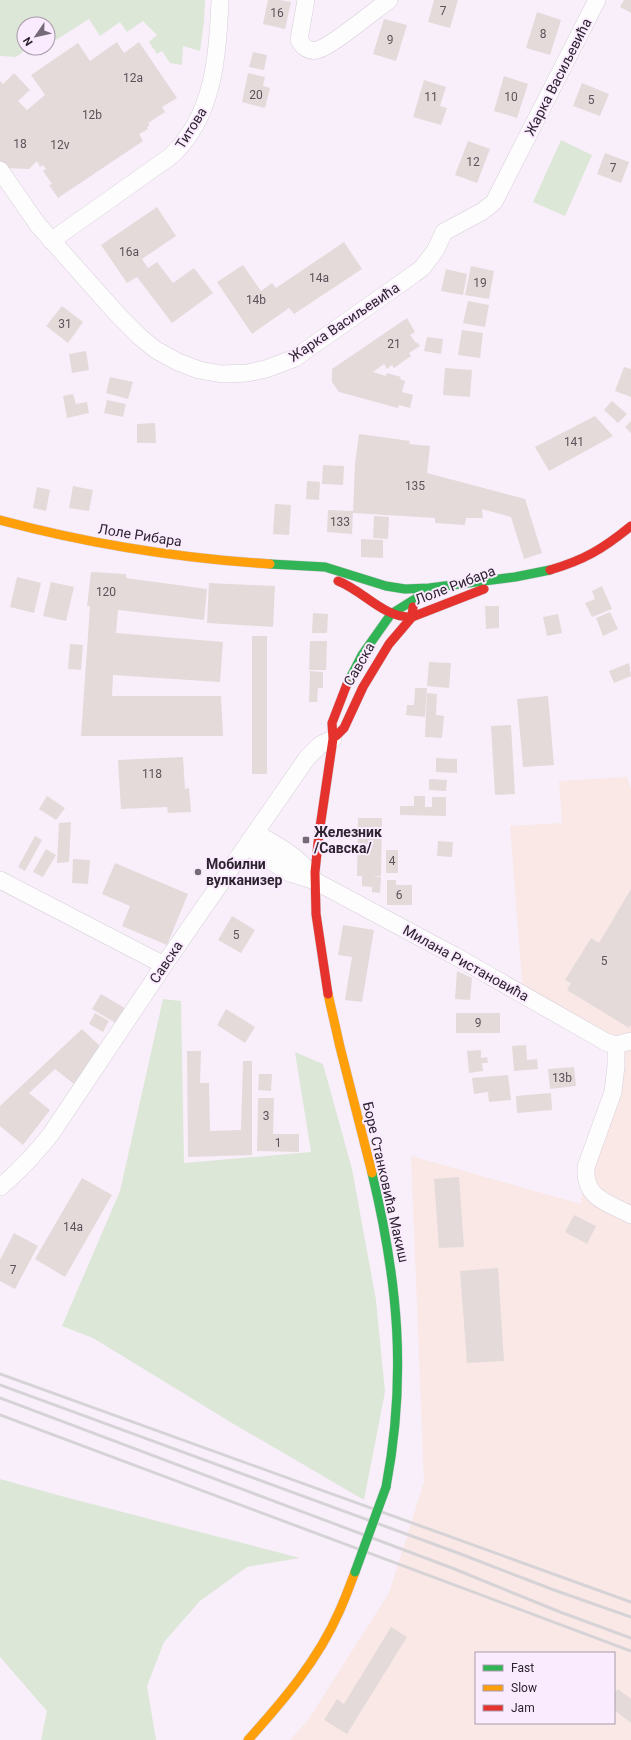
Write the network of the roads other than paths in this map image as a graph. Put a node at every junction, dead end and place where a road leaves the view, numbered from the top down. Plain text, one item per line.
1 (220, 0) edge
2 (306, 0) edge
3 (389, 0) edge
4 (597, 0) edge
5 (0, 170) edge
6 (51, 241) junction
7 (0, 520) edge
8 (631, 526) edge
9 (279, 564) junction
10 (511, 578) junction
11 (396, 588) junction
12 (431, 589) junction
13 (410, 601) junction
14 (391, 614) junction
15 (412, 617) junction
16 (333, 739) junction
17 (252, 840) junction
18 (0, 880) edge
19 (315, 881) junction
20 (164, 965) junction
21 (624, 1043) edge
22 (0, 1187) edge
23 (631, 1215) edge
24 (248, 1740) edge

1 - 6 street, Титова
2 - 3 street
4 - 6 street, Жарка Васиљевића
5 - 6 street, Жарка Васиљевића
7 - 9 main road, Лоле Рибара
8 - 10 main road, Лоле Рибара
9 - 11 main road, Лоле Рибара
9 - 14 main road, Лоле Рибара
10 - 12 main road, Лоле Рибара
10 - 15 main road, Лоле Рибара
11 - 12 main road, Лоле Рибара
11 - 13 main road
12 - 13 main road, Савска
13 - 14 main road, Савска
13 - 15 main road
14 - 15 main road, Лоле Рибара
14 - 16 main road, Савска
15 - 16 main road, Савска
16 - 17 street, Савска
16 - 19 main road, Боре Станковића Макиш
17 - 19 street, Милана Ристановића
17 - 20 street, Савска
18 - 20 street
19 - 21 street, Милана Ристановића
19 - 24 main road, Боре Станковића Макиш, bridge
20 - 22 street, Савска
21 - 23 street

